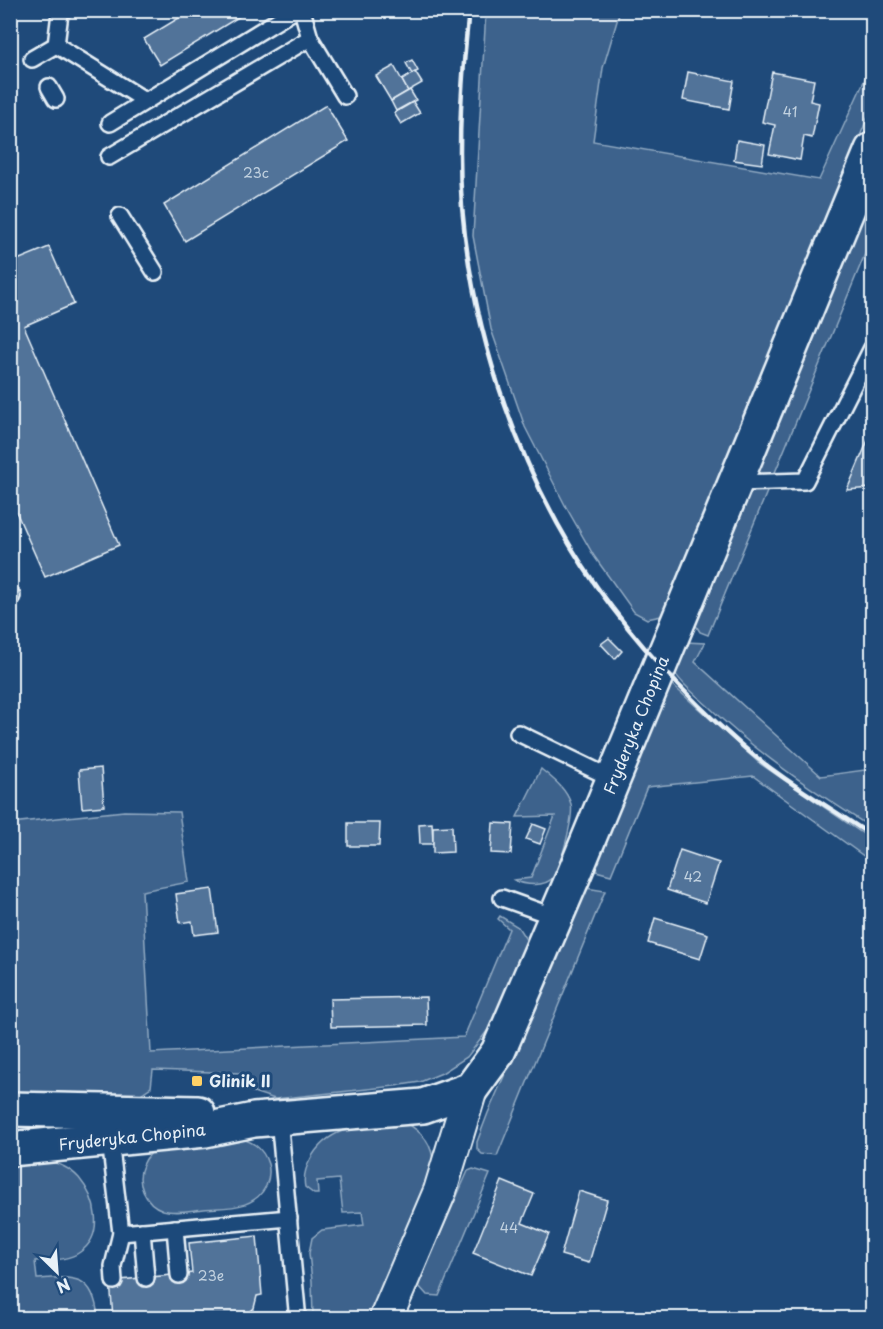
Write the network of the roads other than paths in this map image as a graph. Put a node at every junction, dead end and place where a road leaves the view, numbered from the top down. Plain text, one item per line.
1 (64, 10) edge
2 (295, 10) edge
3 (302, 10) edge
4 (310, 38) junction
5 (56, 45) junction
6 (32, 59) dead end
7 (345, 96) dead end
8 (146, 101) junction
9 (110, 123) dead end
10 (873, 150) edge
11 (109, 157) dead end
12 (120, 216) dead end
13 (155, 272) dead end
14 (873, 348) edge
15 (734, 483) junction
16 (518, 733) dead end
17 (613, 779) junction
18 (502, 898) dead end
19 (555, 917) junction
20 (471, 1089) junction
21 (10, 1109) edge
22 (266, 1119) junction
23 (110, 1140) junction
24 (10, 1149) edge
25 (288, 1218) junction
26 (175, 1228) junction
27 (142, 1231) junction
28 (121, 1233) junction
29 (179, 1275) dead end
30 (146, 1278) dead end
31 (114, 1281) dead end
32 (295, 1318) edge
33 (386, 1318) edge

1 - 5 lane
2 - 8 lane
3 - 4 lane
4 - 7 lane
4 - 11 lane
5 - 6 lane
5 - 8 lane
8 - 9 lane
10 - 15 street, Fryderyka Chopina
12 - 13 lane
14 - 15 lane
15 - 17 street, Fryderyka Chopina
16 - 17 lane
17 - 19 street, Fryderyka Chopina
18 - 19 lane
19 - 20 street, Fryderyka Chopina
20 - 22 street, Fryderyka Chopina
20 - 33 street
21 - 22 street, Fryderyka Chopina
22 - 23 street, Fryderyka Chopina
22 - 25 lane
23 - 24 street, Fryderyka Chopina
23 - 28 lane
25 - 26 lane
25 - 32 lane
26 - 27 lane
26 - 29 lane
27 - 28 lane
27 - 30 lane
28 - 31 lane

